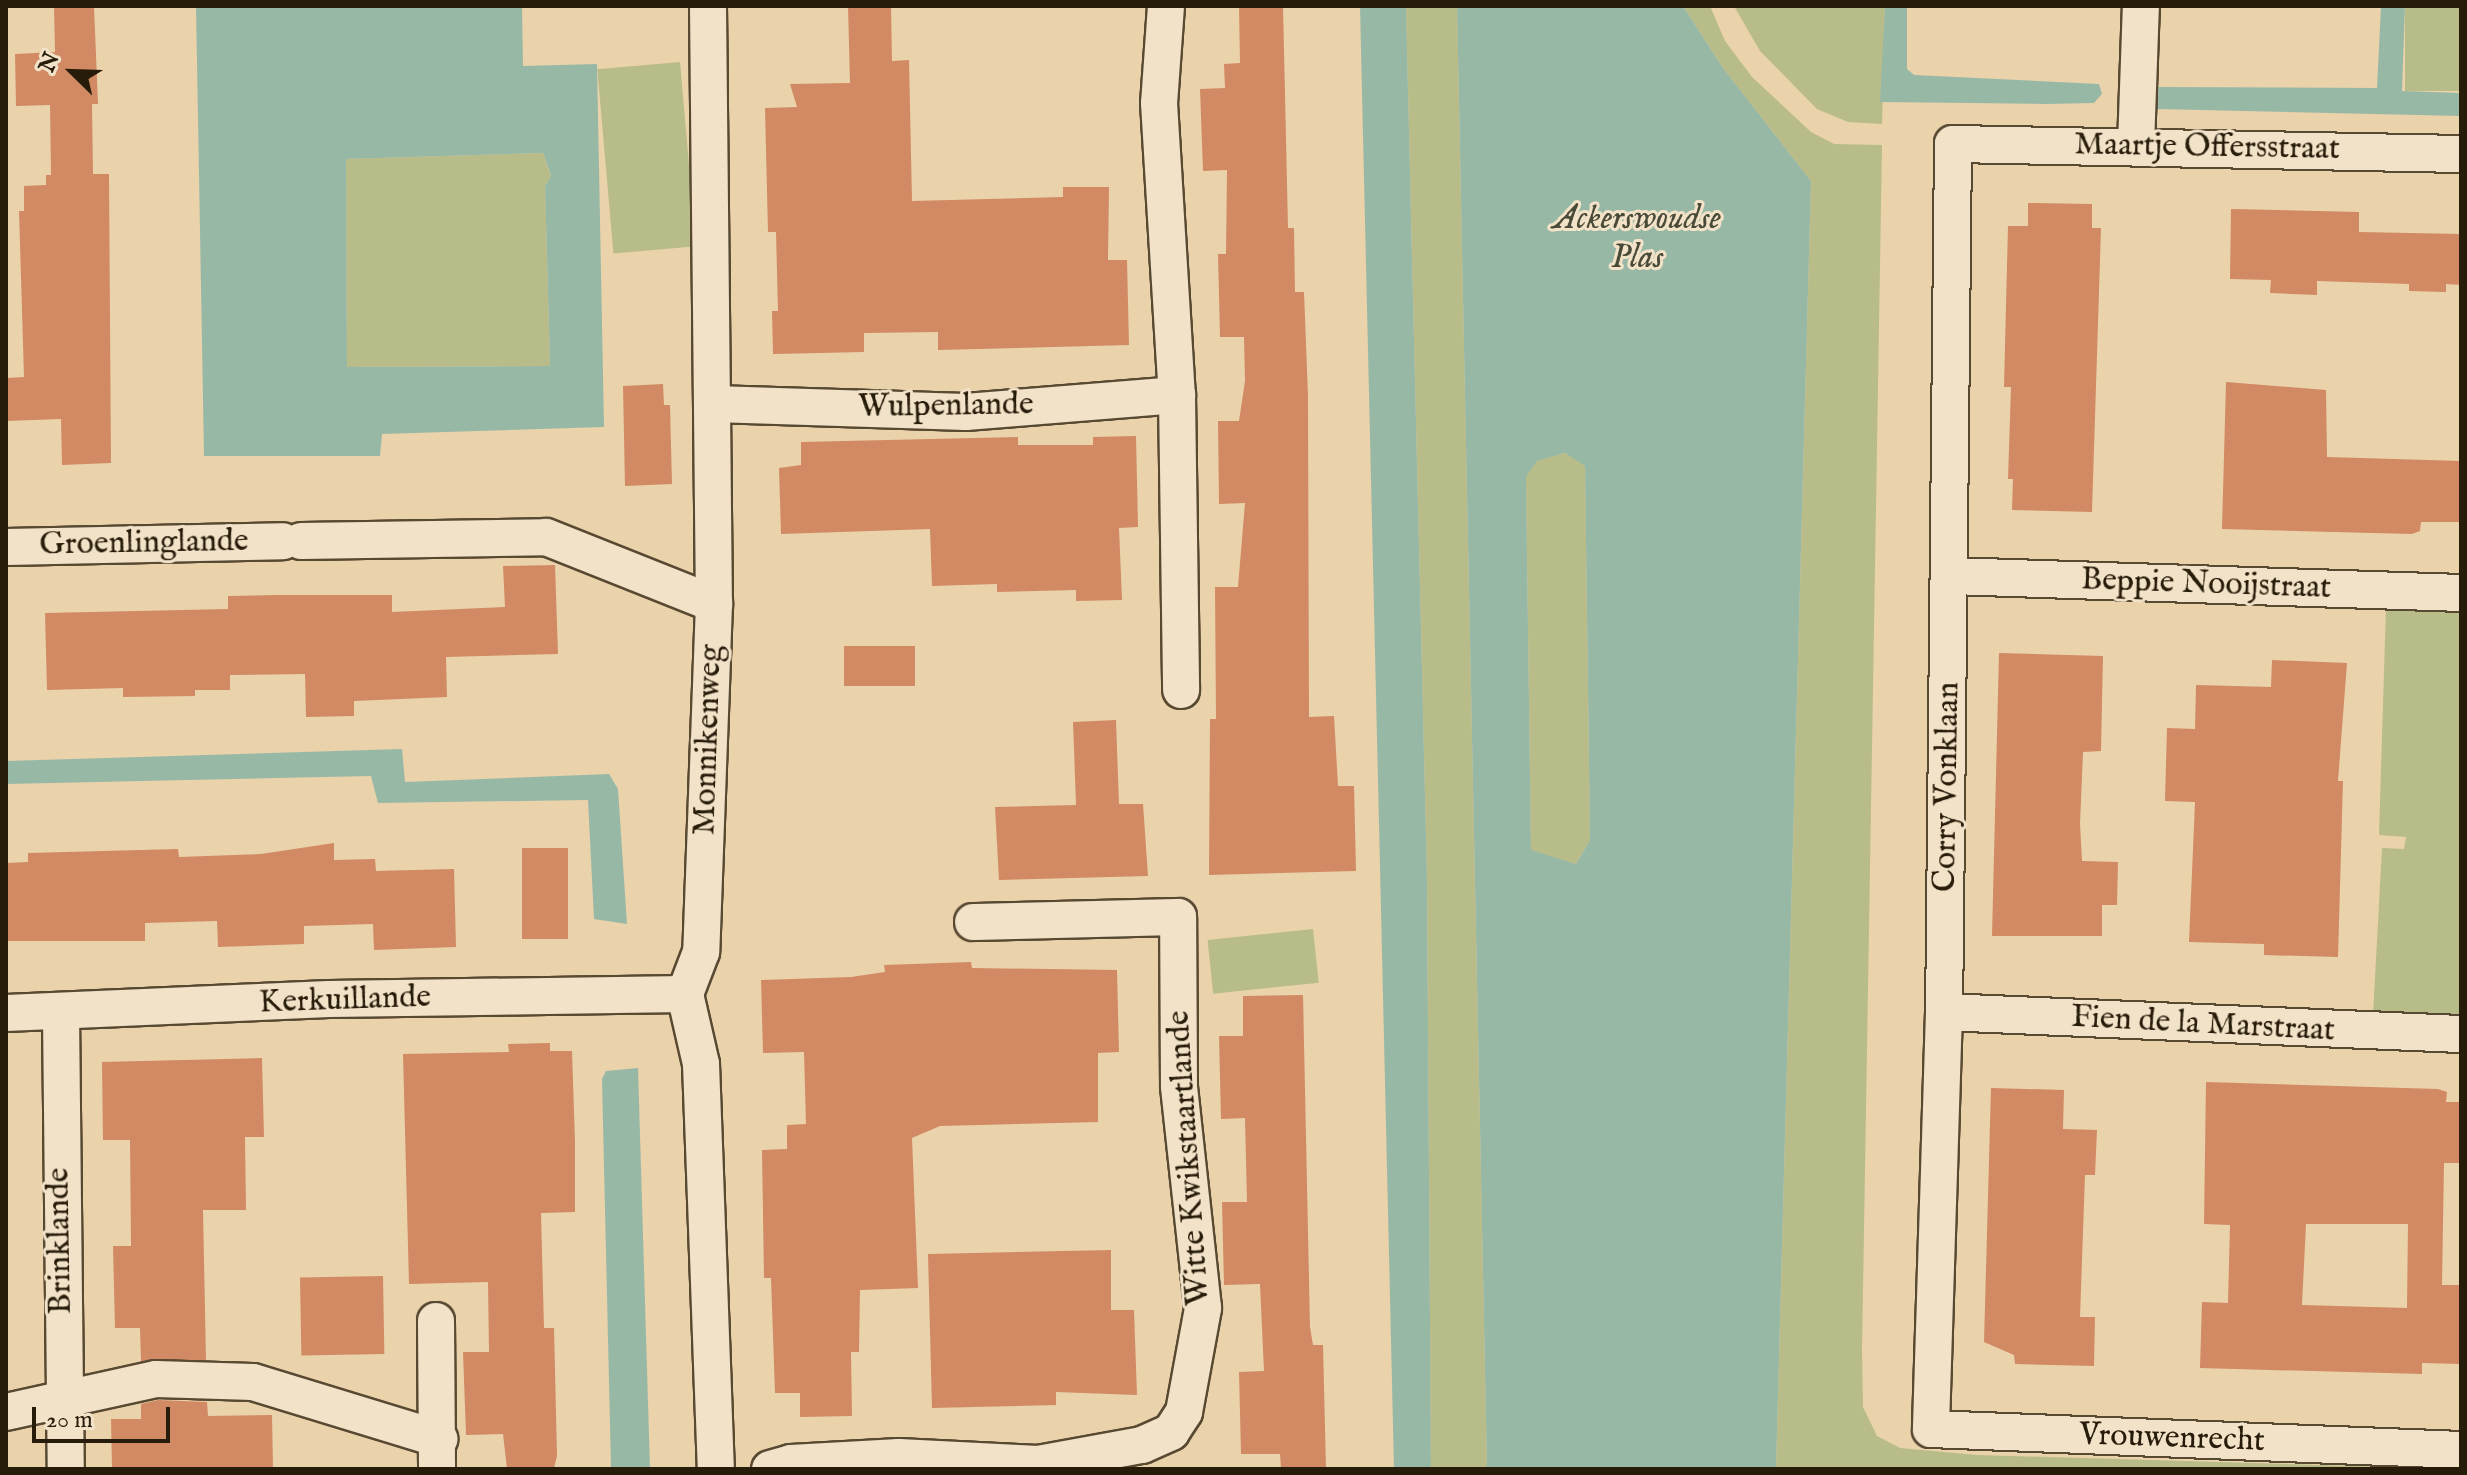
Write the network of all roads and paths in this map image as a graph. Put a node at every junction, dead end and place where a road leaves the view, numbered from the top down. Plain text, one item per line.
1 (708, 6) edge
2 (1166, 6) edge
3 (2141, 6) edge
4 (1953, 144) joint
5 (2136, 146) junction
6 (2461, 154) edge
7 (1177, 395) junction
8 (714, 404) junction
9 (6, 547) edge
10 (1952, 576) junction
11 (2461, 593) edge
12 (714, 604) junction
13 (1181, 690) dead end
14 (973, 922) dead end
15 (685, 994) junction
16 (1944, 1012) junction
17 (6, 1013) edge
18 (61, 1013) junction
19 (2461, 1034) edge
20 (436, 1321) dead end
21 (63, 1398) junction
22 (6, 1412) edge
23 (1931, 1429) joint
24 (2461, 1450) edge
25 (438, 1454) edge
26 (66, 1469) edge
27 (716, 1469) edge
28 (770, 1469) edge

1 - 8 street, Monnikenweg
2 - 7 street
3 - 5 street
4 - 5 street, Maartje Offersstraat
4 - 10 street, Corry Vonklaan
5 - 6 street, Maartje Offersstraat
7 - 8 street, Wulpenlande
7 - 13 street
8 - 12 street, Monnikenweg
9 - 12 street, Groenlinglande
10 - 11 street, Beppie Nooijstraat
10 - 16 street, Corry Vonklaan
12 - 15 street, Monnikenweg
14 - 28 street, Witte Kwikstaartlande
15 - 18 street, Kerkuillande
15 - 27 street
16 - 19 street, Fien de la Marstraat
16 - 23 street, Corry Vonklaan
17 - 18 street, Kerkuillande
18 - 21 street, Brinklande
20 - 25 street
21 - 22 street
21 - 25 street
21 - 26 street, Brinklande
23 - 24 street, Vrouwenrecht

